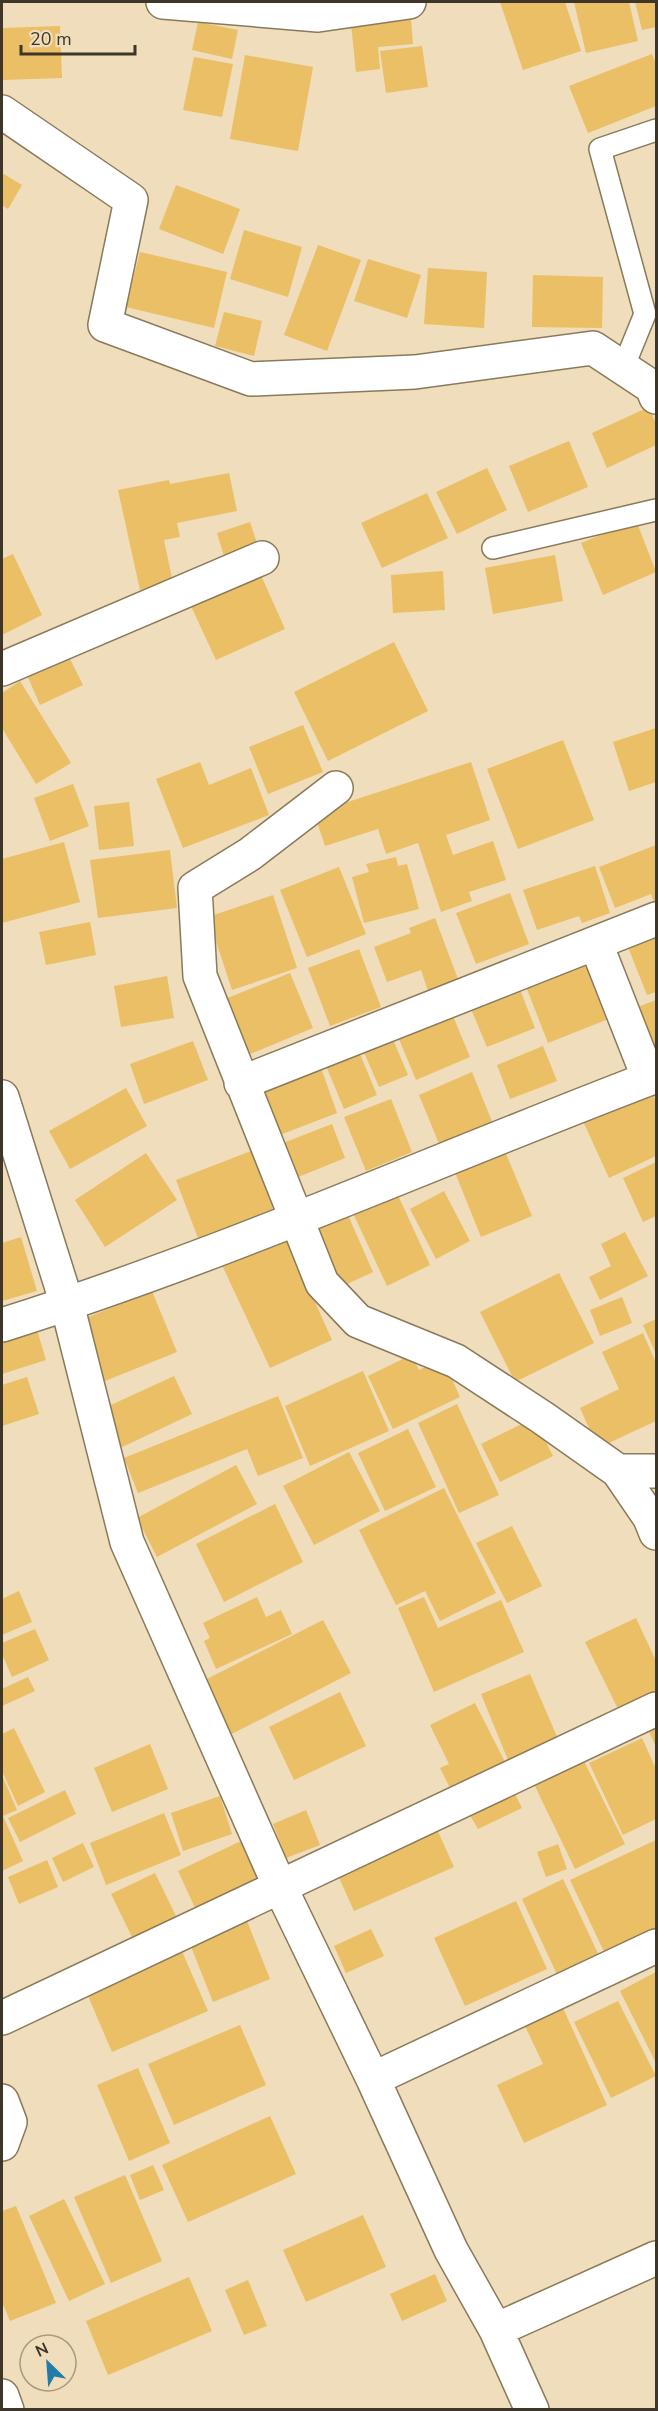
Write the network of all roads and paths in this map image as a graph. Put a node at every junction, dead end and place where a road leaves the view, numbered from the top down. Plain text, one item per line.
1 (163, 2) edge
2 (409, 2) edge
3 (2, 112) edge
4 (657, 130) edge
5 (623, 368) junction
6 (657, 398) edge
7 (657, 510) edge
8 (492, 549) dead end
9 (262, 558) dead end
10 (2, 669) edge
11 (336, 788) dead end
12 (657, 919) edge
13 (596, 944) junction
14 (653, 1078) edge
15 (241, 1083) junction
16 (2, 1097) edge
17 (297, 1220) junction
18 (67, 1304) junction
19 (2, 1325) edge
20 (618, 1471) junction
21 (657, 1471) edge
22 (657, 1533) edge
23 (657, 1708) edge
24 (280, 1887) junction
25 (657, 1946) edge
26 (2, 2018) edge
27 (373, 2079) junction
28 (2, 2101) edge
29 (2, 2144) edge
30 (657, 2258) edge
31 (496, 2330) junction
32 (2, 2396) edge
33 (7, 2409) edge
34 (532, 2409) edge

1 - 2 street
3 - 5 street
4 - 5 lane
5 - 6 street
7 - 8 lane
9 - 10 street
11 - 15 street
12 - 13 street
13 - 14 street
13 - 15 street
14 - 17 street
15 - 17 street
16 - 18 street
17 - 18 street
17 - 20 street
18 - 19 street
18 - 24 street
20 - 21 street
20 - 22 street
23 - 24 street
24 - 26 street
24 - 27 street
25 - 27 street
27 - 31 street
28 - 29 street
30 - 31 street
31 - 34 street
32 - 33 street

